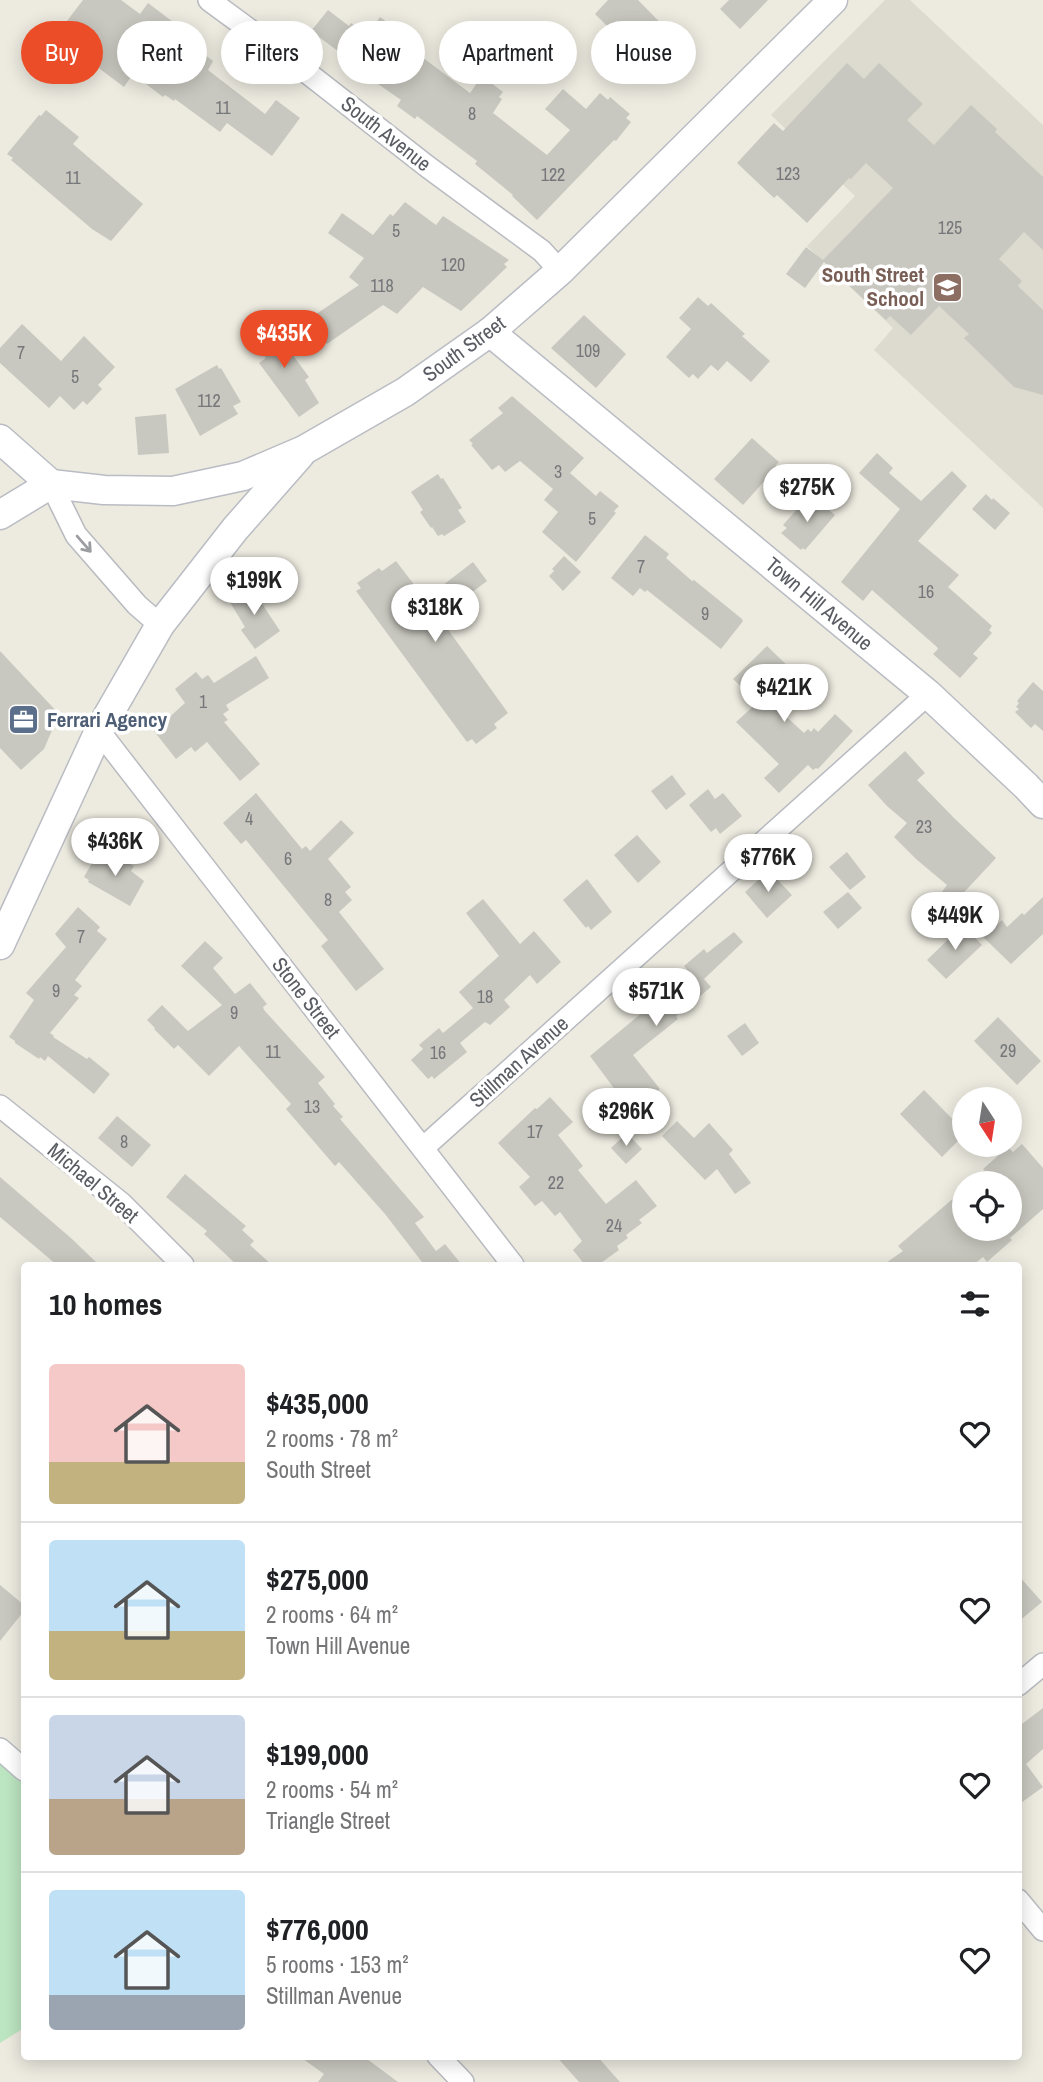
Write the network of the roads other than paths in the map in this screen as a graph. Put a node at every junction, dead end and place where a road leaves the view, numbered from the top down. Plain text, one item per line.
1 (209, 0) edge
2 (833, 0) edge
3 (561, 271) junction
4 (490, 332) junction
5 (0, 439) edge
6 (304, 450) junction
7 (51, 484) junction
8 (0, 514) edge
9 (160, 625) junction
10 (928, 694) junction
11 (99, 731) junction
12 (1043, 804) edge
13 (0, 945) edge
14 (0, 1106) edge
15 (423, 1149) junction
16 (180, 1262) edge
17 (511, 1262) edge
18 (1043, 1664) edge
19 (1022, 1682) edge
20 (0, 1749) edge
21 (21, 1766) edge
22 (1022, 1905) edge
23 (1043, 1930) edge
24 (442, 2060) edge
25 (464, 2082) edge

1 - 3 street, South Avenue
2 - 3 street, South Street
3 - 4 street, South Street
4 - 6 street, South Street
4 - 10 street, Town Hill Avenue
5 - 7 street
6 - 7 street, South Street
6 - 9 street
7 - 8 street
7 -> 9 street
9 - 11 street
10 - 12 street, Town Hill Avenue
10 - 15 street, Stillman Avenue
11 - 13 street
11 - 15 street, Stone Street
14 - 16 street, Michael Street
15 - 17 street, Stone Street
18 - 19 street
20 - 21 street
22 - 23 street
24 - 25 street

